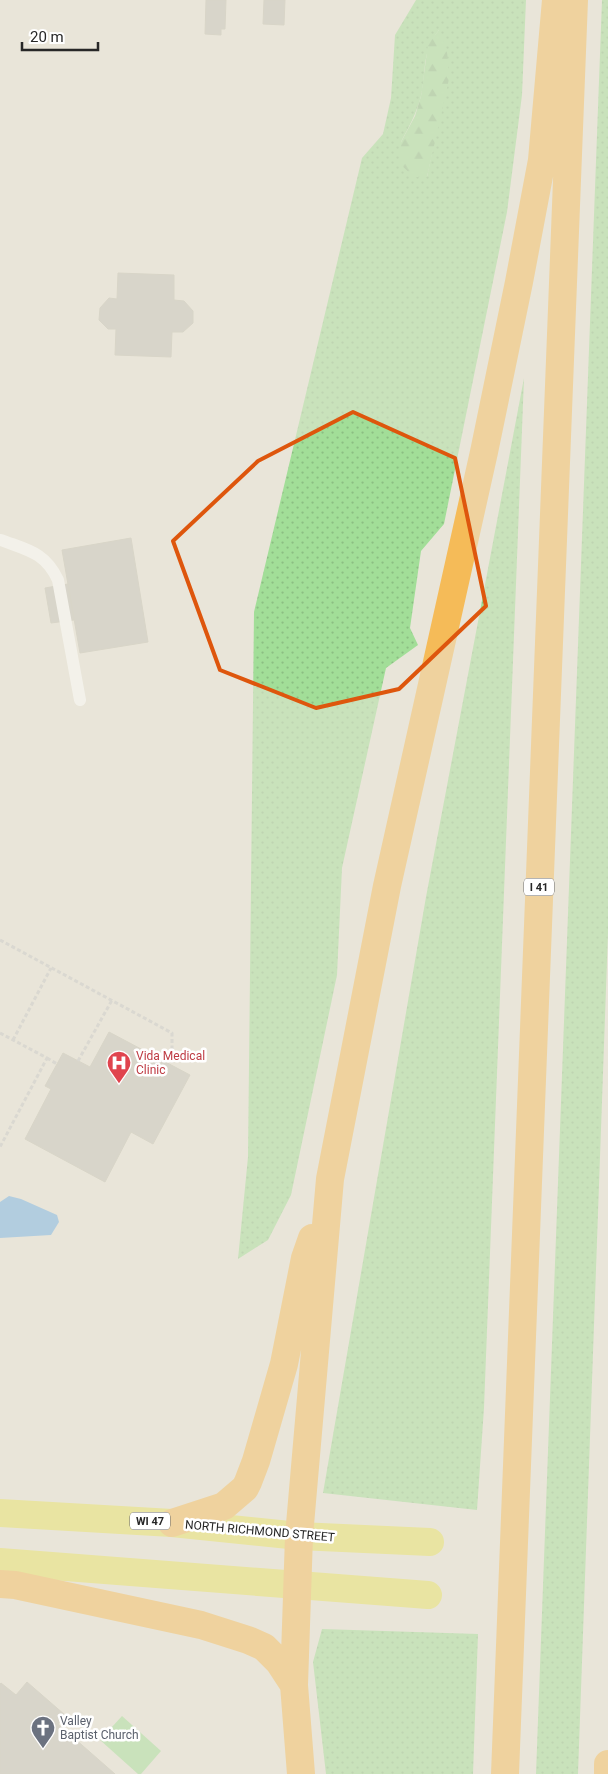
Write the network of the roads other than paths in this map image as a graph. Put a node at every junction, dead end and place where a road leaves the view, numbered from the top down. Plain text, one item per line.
1 (556, 0) edge
2 (574, 0) edge
3 (1, 540) edge
4 (80, 700) dead end
5 (330, 1179) junction
6 (0, 1513) edge
7 (172, 1522) junction
8 (299, 1536) junction
9 (430, 1542) dead end
10 (0, 1562) edge
11 (0, 1584) edge
12 (298, 1584) junction
13 (428, 1594) dead end
14 (294, 1685) junction
15 (608, 1764) edge
16 (301, 1774) edge
17 (505, 1774) edge
18 (608, 1774) edge

1 - 5 highway
2 - 17 highway, I 41
3 - 4 lane
5 - 7 highway
5 - 8 highway
6 - 7 main road, NORTH RICHMOND STREET / WI 47
7 - 8 main road, NORTH RICHMOND STREET / WI 47
8 - 9 main road, NORTH RICHMOND STREET / WI 47
8 - 12 highway
10 - 12 main road
11 - 14 highway
12 - 13 main road
12 - 14 highway
14 - 16 highway
15 - 18 highway

